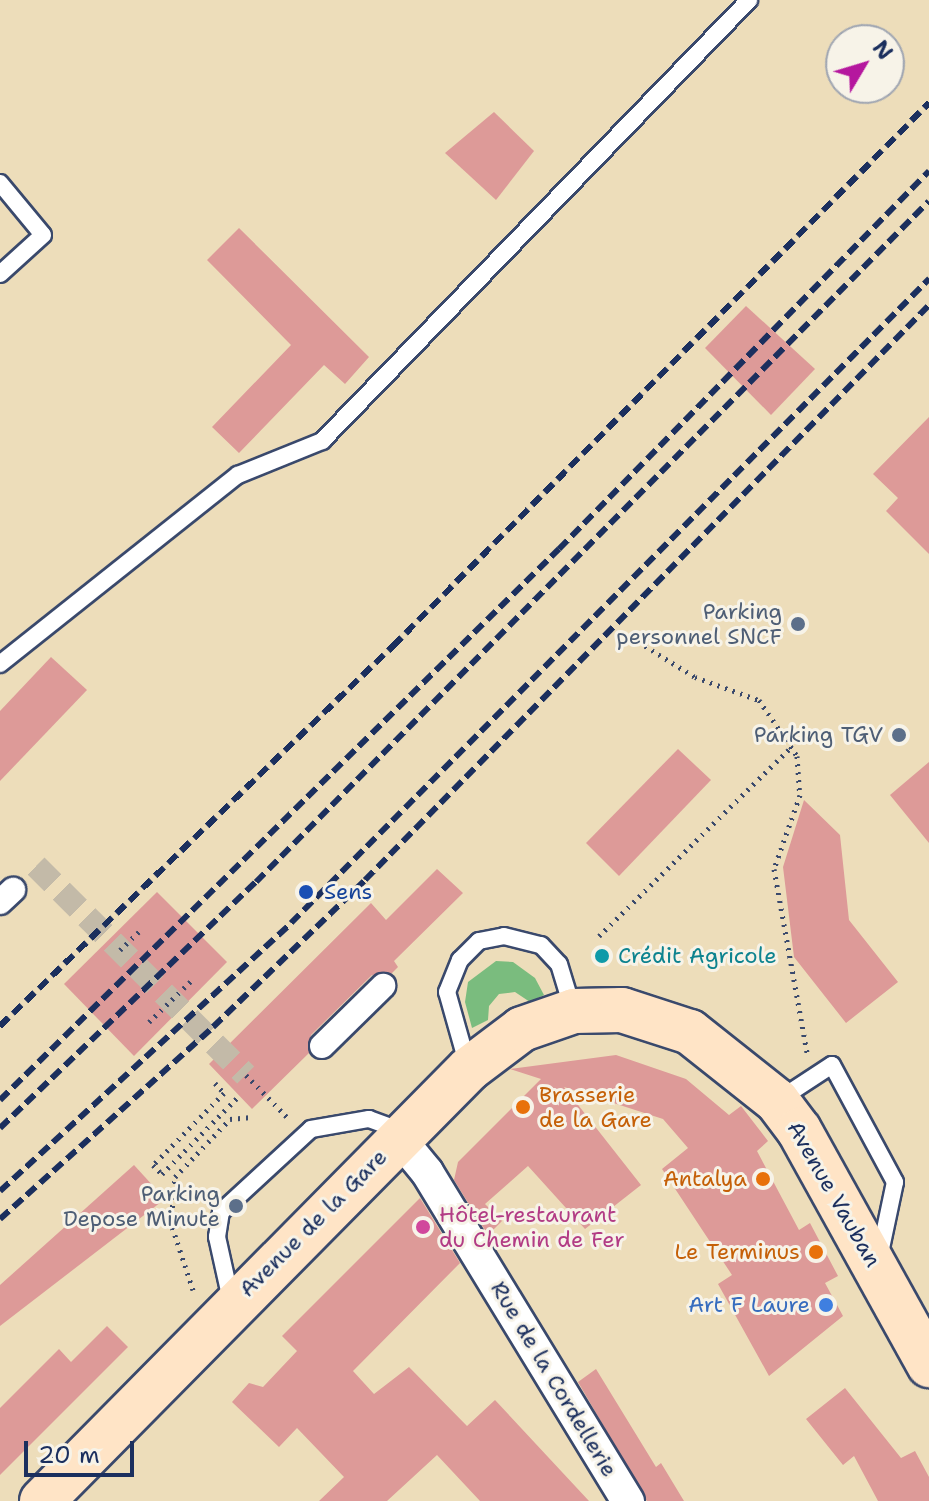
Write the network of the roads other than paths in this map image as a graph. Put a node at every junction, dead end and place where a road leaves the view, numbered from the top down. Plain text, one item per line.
1 (749, 0) edge
2 (0, 183) edge
3 (0, 274) edge
4 (0, 664) edge
5 (383, 986) dead end
6 (622, 1010) joint
7 (574, 1011) junction
8 (322, 1046) dead end
9 (469, 1069) junction
10 (777, 1101) junction
11 (402, 1135) junction
12 (877, 1267) junction
13 (231, 1305) junction
14 (929, 1365) edge
15 (42, 1501) edge
16 (628, 1501) edge

1 - 4 lane
2 - 3 lane
5 - 8 street
6 - 7 main road, Avenue de la Gare
6 - 10 main road, Avenue Vauban
7 - 9 main road, Avenue de la Gare
7 - 9 lane
9 - 11 main road, Avenue de la Gare
10 - 12 main road, Avenue Vauban
10 - 12 lane
11 - 13 main road, Avenue de la Gare
11 - 13 lane
11 - 16 street, Rue de la Cordellerie
12 - 14 main road, Avenue Vauban
13 - 15 main road, Avenue de la Gare

